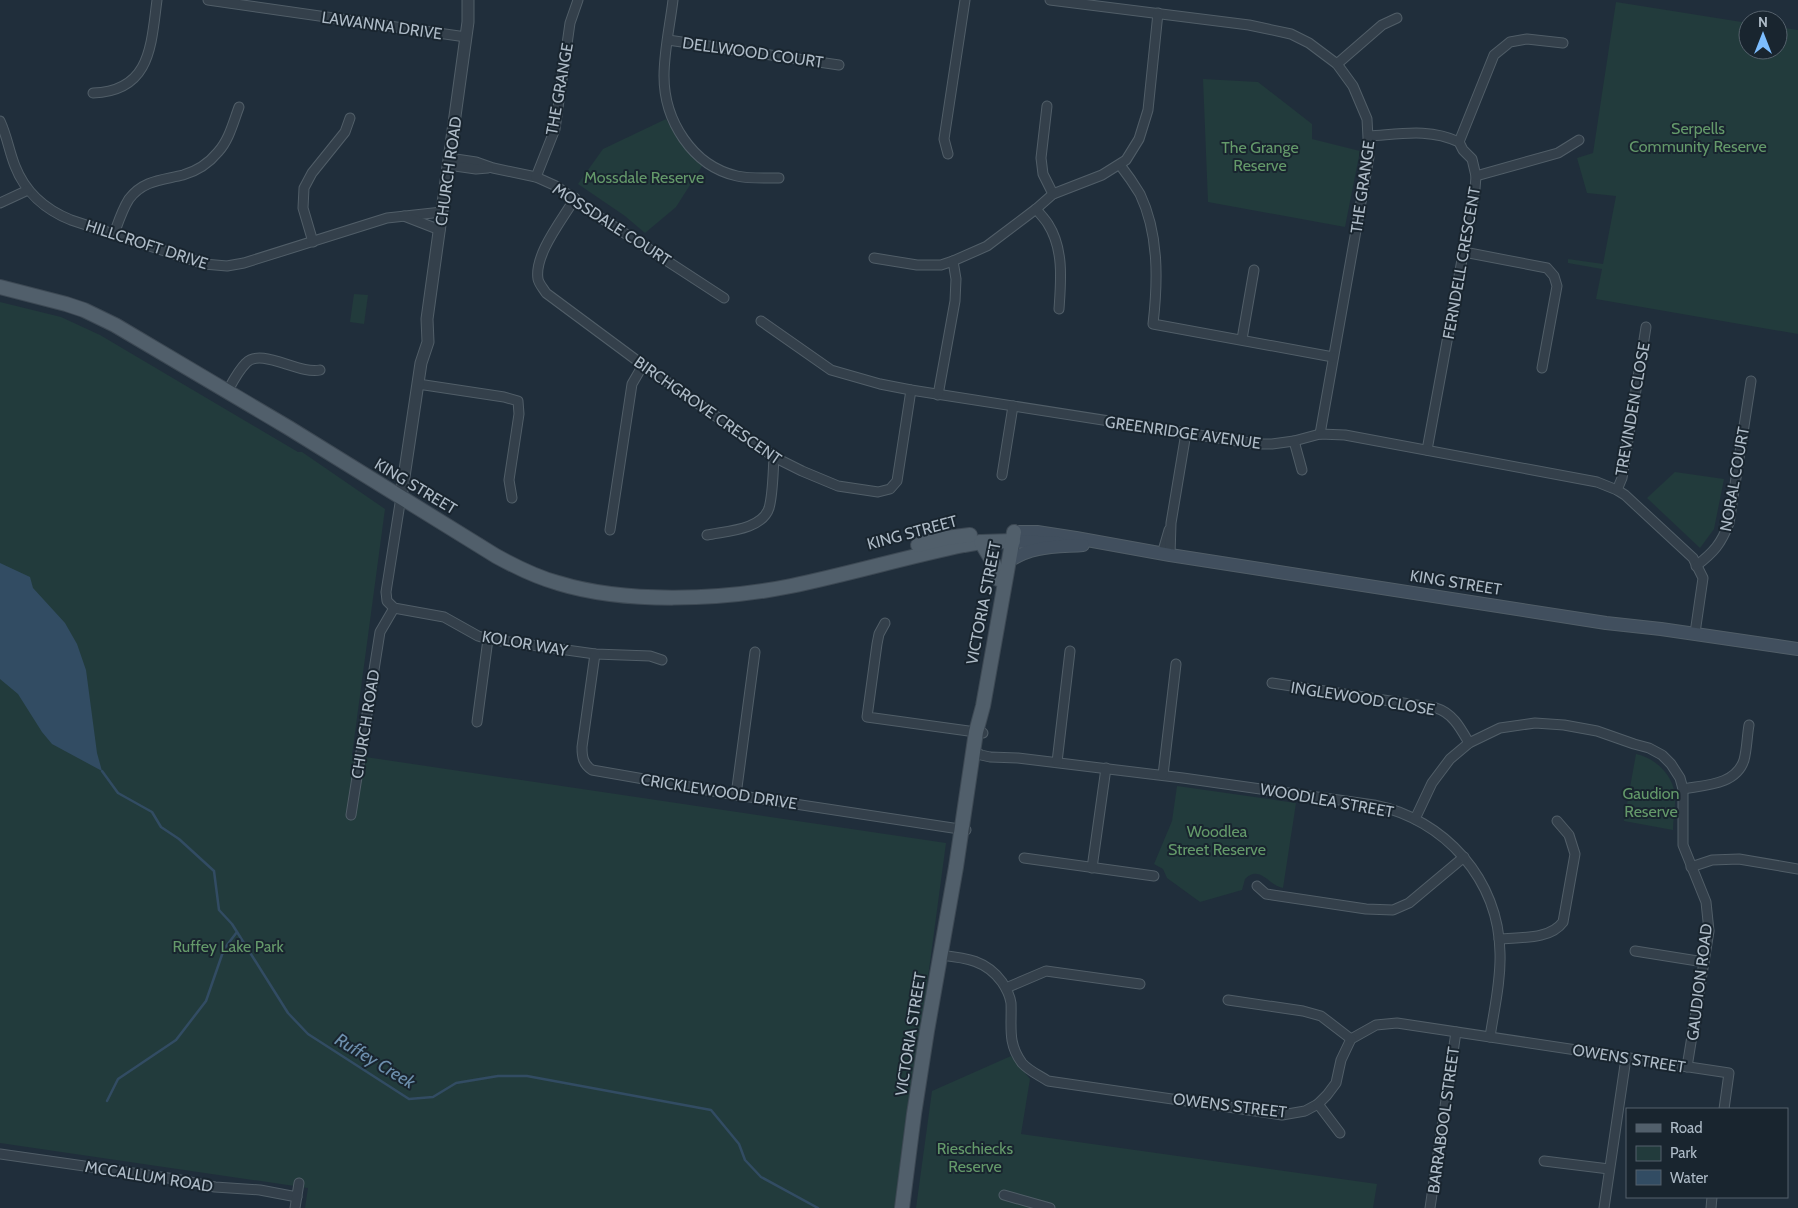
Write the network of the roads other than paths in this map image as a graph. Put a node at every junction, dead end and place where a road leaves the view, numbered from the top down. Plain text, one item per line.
1 (157, 0) edge
2 (208, 0) edge
3 (468, 0) edge
4 (475, 0) edge
5 (578, 0) edge
6 (673, 0) edge
7 (965, 0) edge
8 (1050, 0) edge
9 (1158, 14) junction
10 (1397, 18) dead end
11 (468, 22) junction
12 (466, 37) junction
13 (668, 40) junction
14 (1563, 43) dead end
15 (839, 64) dead end
16 (1337, 64) junction
17 (93, 93) dead end
18 (1048, 106) dead end
19 (239, 107) dead end
20 (350, 118) dead end
21 (0, 121) edge
22 (1369, 136) junction
23 (1578, 140) dead end
24 (1459, 142) junction
25 (948, 154) dead end
26 (449, 162) junction
27 (1120, 165) junction
28 (1476, 176) junction
29 (536, 177) junction
30 (779, 178) dead end
31 (28, 190) junction
32 (1053, 194) junction
33 (575, 198) junction
34 (0, 203) edge
35 (1036, 209) junction
36 (442, 212) junction
37 (404, 216) junction
38 (440, 230) junction
39 (114, 234) junction
40 (313, 242) junction
41 (1464, 252) junction
42 (874, 258) dead end
43 (953, 261) junction
44 (1254, 270) dead end
45 (0, 287) edge
46 (724, 298) dead end
47 (1059, 309) dead end
48 (761, 321) dead end
49 (1646, 327) dead end
50 (1242, 339) junction
51 (1333, 357) junction
52 (643, 365) junction
53 (1542, 368) dead end
54 (320, 370) dead end
55 (1751, 381) dead end
56 (418, 384) junction
57 (911, 390) junction
58 (227, 392) junction
59 (938, 395) junction
60 (1013, 406) junction
61 (1186, 432) junction
62 (1320, 434) junction
63 (1294, 441) junction
64 (1427, 450) junction
65 (774, 457) junction
66 (1302, 470) dead end
67 (1002, 475) dead end
68 (1617, 490) junction
69 (401, 497) junction
70 (512, 498) dead end
71 (610, 530) dead end
72 (707, 535) dead end
73 (1008, 536) junction
74 (981, 542) junction
75 (1083, 545) junction
76 (1109, 546) junction
77 (1166, 555) junction
78 (1008, 562) junction
79 (1696, 566) junction
80 (845, 572) junction
81 (998, 579) junction
82 (391, 605) junction
83 (885, 623) dead end
84 (1695, 633) junction
85 (488, 639) junction
86 (1798, 649) edge
87 (1070, 651) dead end
88 (755, 652) dead end
89 (595, 654) junction
90 (662, 660) dead end
91 (1176, 664) dead end
92 (986, 682) junction
93 (1272, 684) dead end
94 (476, 722) dead end
95 (1749, 724) dead end
96 (979, 732) junction
97 (1469, 743) junction
98 (978, 752) junction
99 (1057, 762) junction
100 (1106, 768) junction
101 (1163, 776) junction
102 (1683, 789) junction
103 (736, 795) junction
104 (351, 815) dead end
105 (1415, 819) junction
106 (1558, 820) dead end
107 (963, 830) junction
108 (1464, 857) junction
109 (1024, 858) dead end
110 (1691, 867) junction
111 (1092, 868) junction
112 (1798, 869) edge
113 (1154, 876) dead end
114 (1257, 886) dead end
115 (1499, 939) junction
116 (1635, 951) dead end
117 (940, 955) junction
118 (1704, 962) junction
119 (1140, 984) dead end
120 (1006, 988) junction
121 (1228, 1000) dead end
122 (1456, 1032) junction
123 (1490, 1037) junction
124 (1351, 1039) junction
125 (1626, 1058) junction
126 (1687, 1067) junction
127 (1318, 1104) junction
128 (1724, 1108) edge
129 (1340, 1133) dead end
130 (0, 1154) edge
131 (1544, 1161) dead end
132 (1609, 1169) junction
133 (299, 1183) dead end
134 (1004, 1195) dead end
135 (297, 1197) junction
136 (295, 1208) edge
137 (902, 1208) edge
138 (1050, 1208) edge
139 (1430, 1208) edge
140 (1604, 1208) edge

1 - 17 street
2 - 12 street, LAWANNA DRIVE
3 - 11 street, CHURCH ROAD
4 - 11 street, CHURCH ROAD
5 - 29 street, THE GRANGE
6 - 13 street
7 - 25 street
8 - 9 street, THE GRANGE
9 - 16 street, THE GRANGE
9 - 27 street
10 - 16 street
11 - 12 street, CHURCH ROAD
12 - 26 street, CHURCH ROAD
13 - 15 street, DELLWOOD COURT
13 - 30 street
14 - 24 street
16 - 22 street, THE GRANGE
18 - 32 street
19 - 39 street
20 - 40 street
21 - 31 street, HILLCROFT DRIVE
22 - 24 street
22 - 51 street, THE GRANGE
23 - 28 street
24 - 28 street, FERNDELL CRESCENT
26 - 29 street, MOSSDALE COURT
26 - 36 street, CHURCH ROAD
27 - 32 street
27 - 50 street
28 - 41 street, FERNDELL CRESCENT
29 - 33 street, MOSSDALE COURT
31 - 34 street
31 - 39 street, HILLCROFT DRIVE
32 - 35 street
33 - 46 street, MOSSDALE COURT
33 - 52 street, BIRCHGROVE CRESCENT
35 - 43 street
35 - 47 street
36 - 37 street, HILLCROFT DRIVE
36 - 38 street, CHURCH ROAD
37 - 38 street
37 - 40 street, HILLCROFT DRIVE
38 - 56 street, CHURCH ROAD
39 - 40 street, HILLCROFT DRIVE
41 - 53 street
41 - 64 street, FERNDELL CRESCENT
42 - 43 street
43 - 59 street
44 - 50 street
45 - 58 main road, KING STREET
48 - 57 street, GREENRIDGE AVENUE
49 - 68 street, TREVINDEN CLOSE
50 - 51 street
51 - 62 street, THE GRANGE
52 - 65 street, BIRCHGROVE CRESCENT
52 - 71 street
54 - 58 street
55 - 79 street, NORAL COURT
56 - 69 street, CHURCH ROAD
56 - 70 street
57 - 59 street, GREENRIDGE AVENUE
57 - 65 street, BIRCHGROVE CRESCENT
58 - 69 main road, KING STREET
59 - 60 street, GREENRIDGE AVENUE
60 - 61 street, GREENRIDGE AVENUE
60 - 67 street
61 - 63 street, GREENRIDGE AVENUE
61 - 77 street
62 - 63 street, GREENRIDGE AVENUE
62 - 64 street, GREENRIDGE AVENUE
63 - 66 street
64 - 68 street, GREENRIDGE AVENUE
65 - 72 street
68 - 79 street, GREENRIDGE AVENUE
69 - 80 main road, KING STREET
69 - 82 street, CHURCH ROAD
73 - 74 main road, KING STREET
73 - 75 main road, KING STREET
73 - 76 main road, KING STREET
73 - 78 main road, VICTORIA STREET
73 - 80 main road, KING STREET
73 - 81 main road, VICTORIA STREET
74 - 80 main road, KING STREET
74 - 81 main road
75 - 76 main road, KING STREET
75 - 78 main road
76 - 77 main road, KING STREET
77 - 84 main road, KING STREET
78 - 92 main road, VICTORIA STREET
79 - 84 street, GREENRIDGE AVENUE
81 - 92 main road, VICTORIA STREET
82 - 85 street, KOLOR WAY
82 - 104 street, CHURCH ROAD
83 - 96 street
84 - 86 main road, KING STREET
85 - 89 street, KOLOR WAY
85 - 94 street
87 - 99 street
88 - 103 street
89 - 90 street, KOLOR WAY
89 - 103 street, CRICKLEWOOD DRIVE
91 - 101 street
92 - 96 main road, VICTORIA STREET
93 - 97 street, INGLEWOOD CLOSE
95 - 102 street
96 - 98 main road, VICTORIA STREET
97 - 102 street, GAUDION ROAD
97 - 105 street, GAUDION ROAD
98 - 99 street, WOODLEA STREET
98 - 107 main road, VICTORIA STREET
99 - 100 street, WOODLEA STREET
100 - 101 street, WOODLEA STREET
100 - 111 street
101 - 105 street, WOODLEA STREET
102 - 110 street, GAUDION ROAD
103 - 107 street, CRICKLEWOOD DRIVE
105 - 108 street, WOODLEA STREET
106 - 115 street
107 - 117 main road, VICTORIA STREET
108 - 114 street
108 - 115 street, WOODLEA STREET
109 - 111 street
110 - 112 street
110 - 118 street, GAUDION ROAD
111 - 113 street
115 - 123 street, WOODLEA STREET
116 - 118 street
117 - 120 street
117 - 137 main road, VICTORIA STREET
118 - 126 street, GAUDION ROAD
119 - 120 street
120 - 127 street, OWENS STREET
121 - 124 street
122 - 123 street, OWENS STREET
122 - 124 street, OWENS STREET
122 - 139 street, BARRABOOL STREET
123 - 125 street, OWENS STREET
124 - 127 street, OWENS STREET
125 - 126 street, OWENS STREET
125 - 132 street
126 - 128 street, OWENS STREET
127 - 129 street
130 - 135 street, MCCALLUM ROAD
131 - 132 street
132 - 140 street
133 - 135 street
134 - 138 street
135 - 136 street

